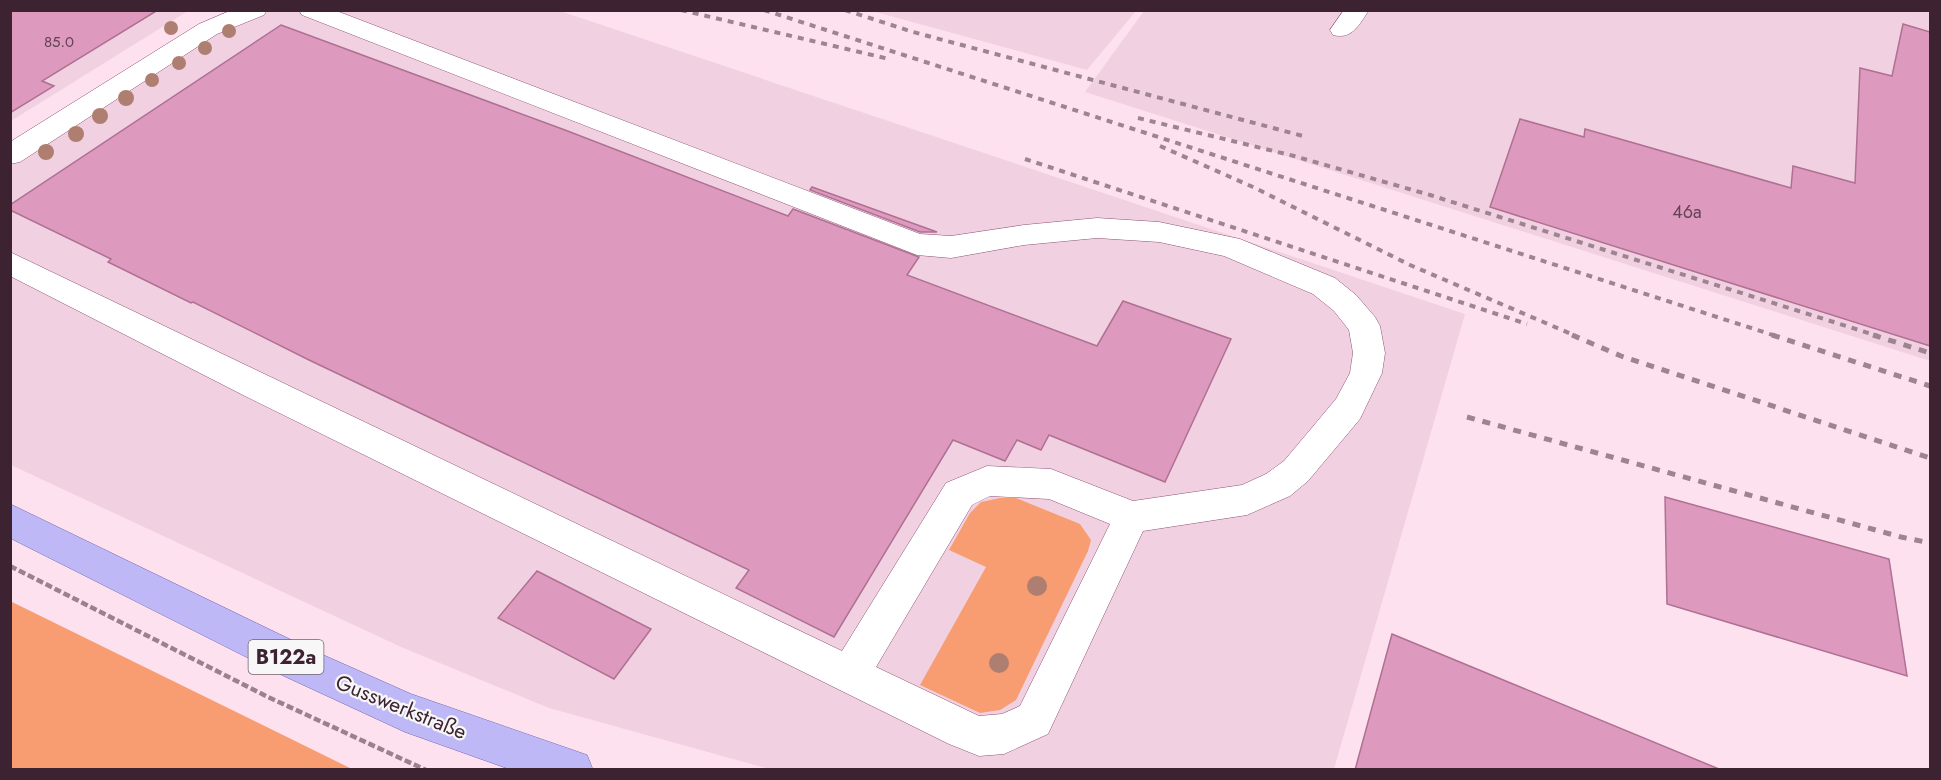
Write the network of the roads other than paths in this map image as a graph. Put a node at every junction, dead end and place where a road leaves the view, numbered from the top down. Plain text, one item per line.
1 (255, 10) edge
2 (311, 10) edge
3 (1357, 10) edge
4 (1342, 30) dead end
5 (10, 155) edge
6 (10, 263) edge
7 (1132, 517) junction
8 (10, 520) edge
9 (849, 676) junction
10 (572, 770) edge

1 - 5 street
2 - 7 street
3 - 4 street
6 - 9 street
7 - 9 street
7 - 9 street
8 - 10 main road, Gusswerkstraße / B122a

